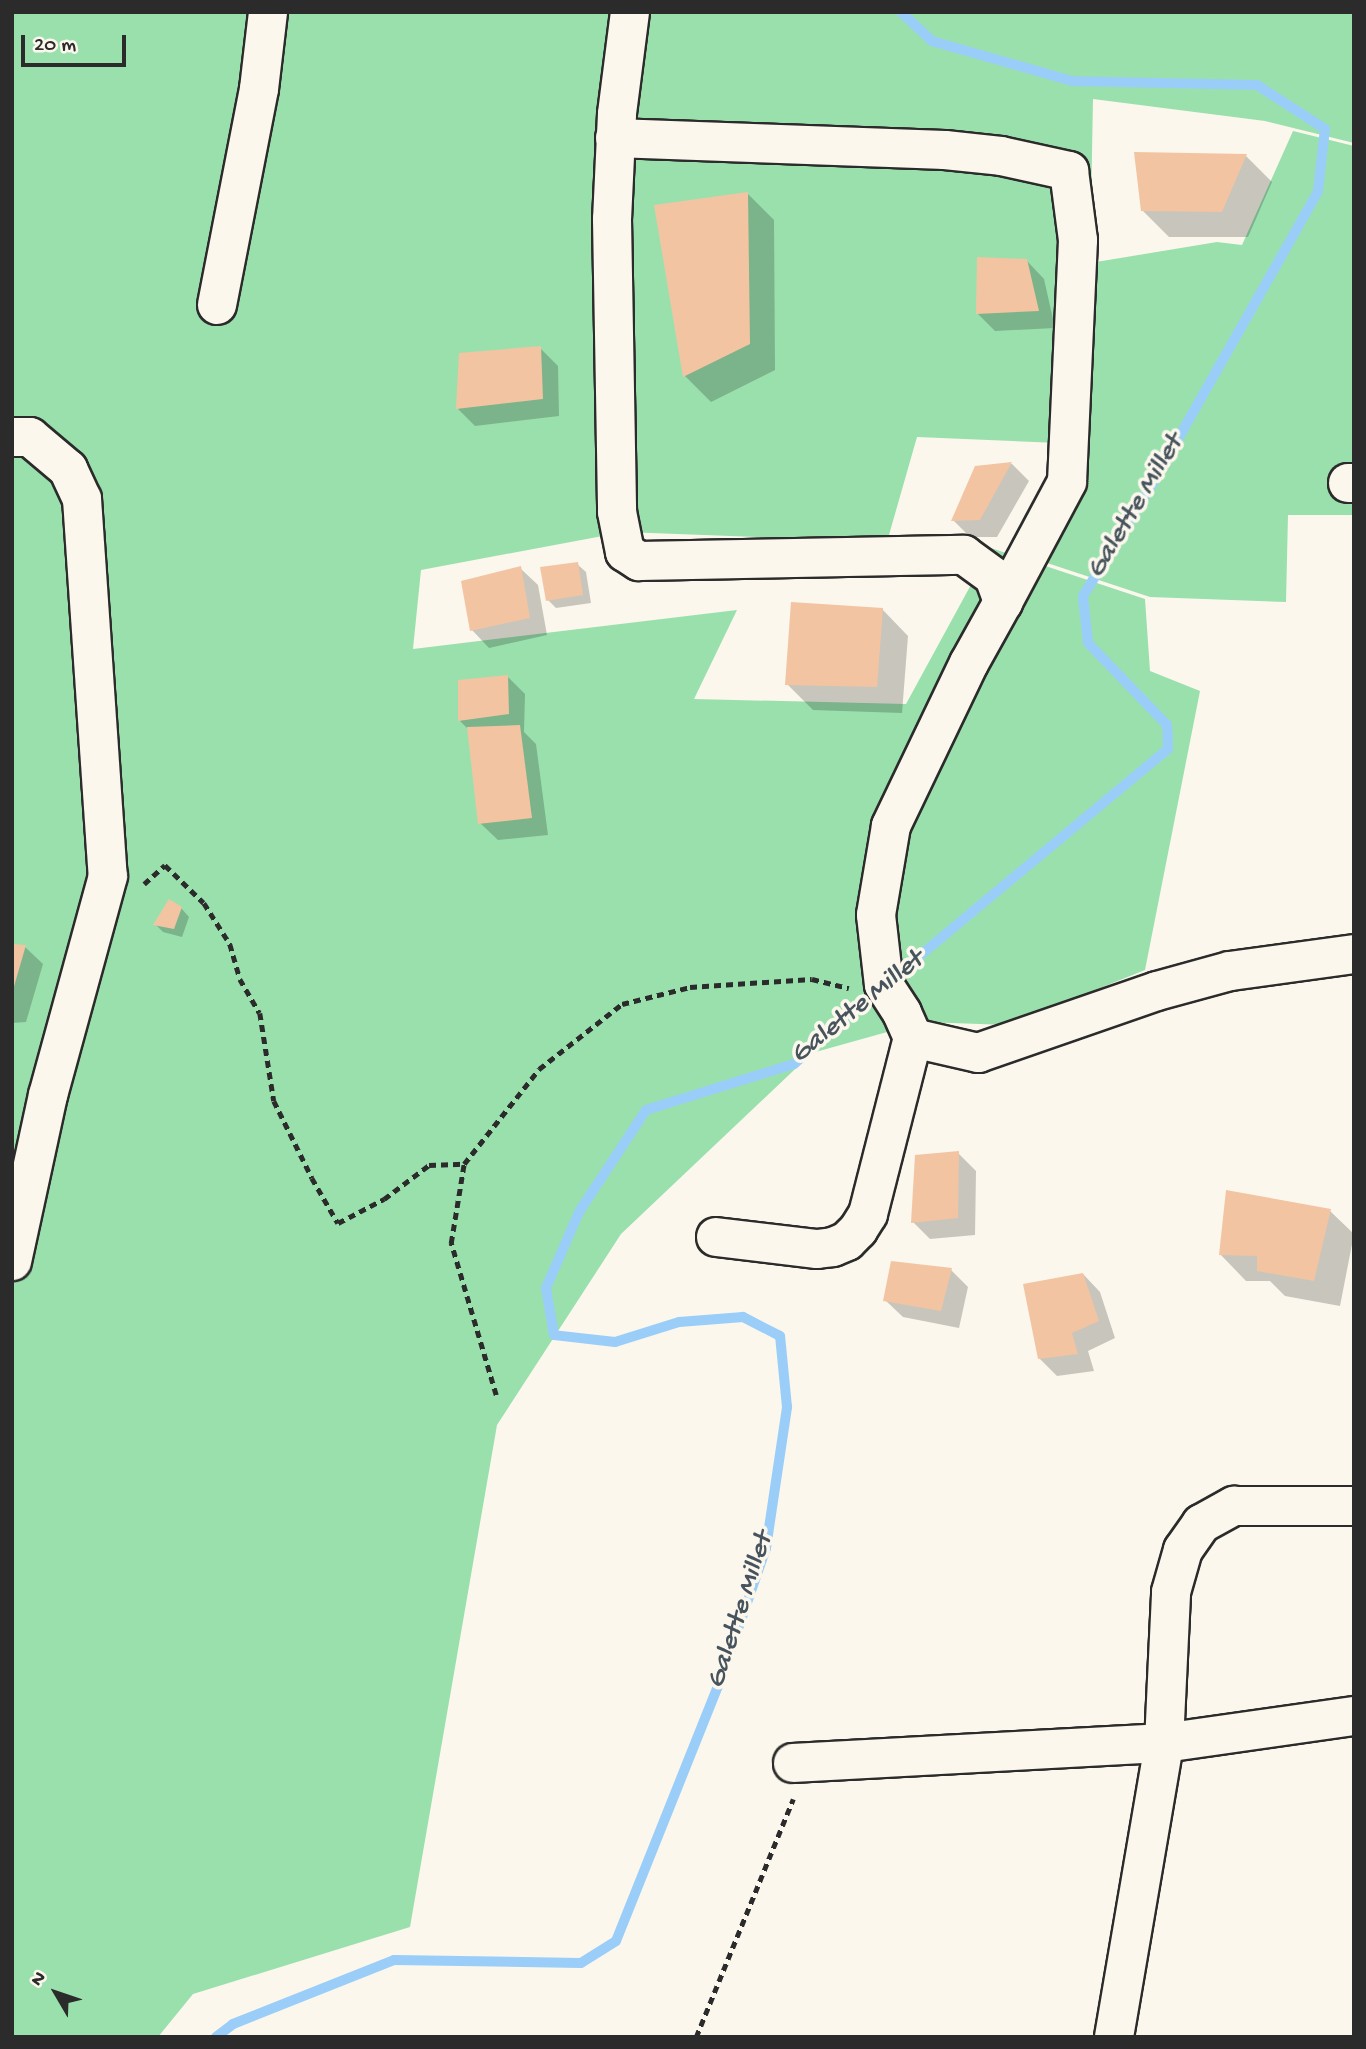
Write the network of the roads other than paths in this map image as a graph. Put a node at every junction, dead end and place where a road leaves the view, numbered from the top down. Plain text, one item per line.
1 (268, 12) edge
2 (630, 12) edge
3 (615, 138) junction
4 (217, 305) dead end
5 (12, 437) edge
6 (1003, 602) junction
7 (1354, 954) edge
8 (912, 1038) junction
9 (716, 1237) dead end
10 (12, 1261) edge
11 (1354, 1506) edge
12 (1354, 1716) edge
13 (1164, 1742) junction
14 (800, 1762) road end
15 (1114, 2037) edge

1 - 4 street
2 - 3 street
3 - 6 street
3 - 6 street
5 - 10 street
6 - 8 street
7 - 8 street
8 - 9 street
11 - 13 street
12 - 13 street
13 - 14 street
13 - 15 street

